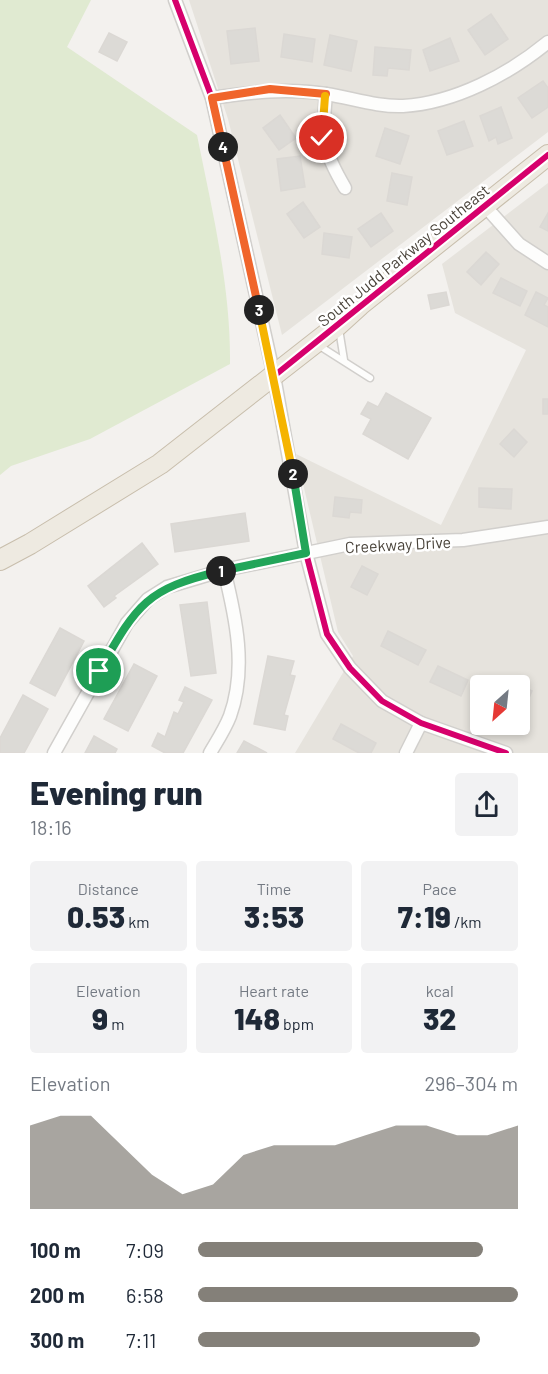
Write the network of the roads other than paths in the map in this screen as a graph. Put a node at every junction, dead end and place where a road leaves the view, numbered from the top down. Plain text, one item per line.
1 (175, 0) edge
2 (548, 42) edge
3 (326, 94) junction
4 (212, 98) junction
5 (548, 155) edge
6 (345, 188) dead end
7 (485, 206) junction
8 (548, 263) edge
9 (338, 326) junction
10 (315, 344) junction
11 (344, 360) junction
12 (274, 376) junction
13 (370, 378) dead end
14 (548, 527) edge
15 (306, 553) junction
16 (0, 560) edge
17 (224, 570) junction
18 (421, 723) junction
19 (54, 753) edge
20 (210, 753) edge
21 (406, 753) edge
22 (506, 753) edge

1 - 4 street
2 - 3 street
3 - 4 street
3 - 6 street
4 - 12 street
5 - 7 highway, South Judd Parkway Southeast
7 - 8 street
7 - 9 highway, South Judd Parkway Southeast
9 - 10 highway, South Judd Parkway Southeast
9 - 11 lane
10 - 11 lane
10 - 12 highway, South Judd Parkway Southeast
11 - 13 lane
12 - 15 street
12 - 16 highway, South Judd Parkway Southeast
14 - 15 street, Creekway Drive
15 - 17 street, Creekway Drive
15 - 18 street
17 - 19 street, Creekway Drive
17 - 20 street
18 - 21 street
18 - 22 street

